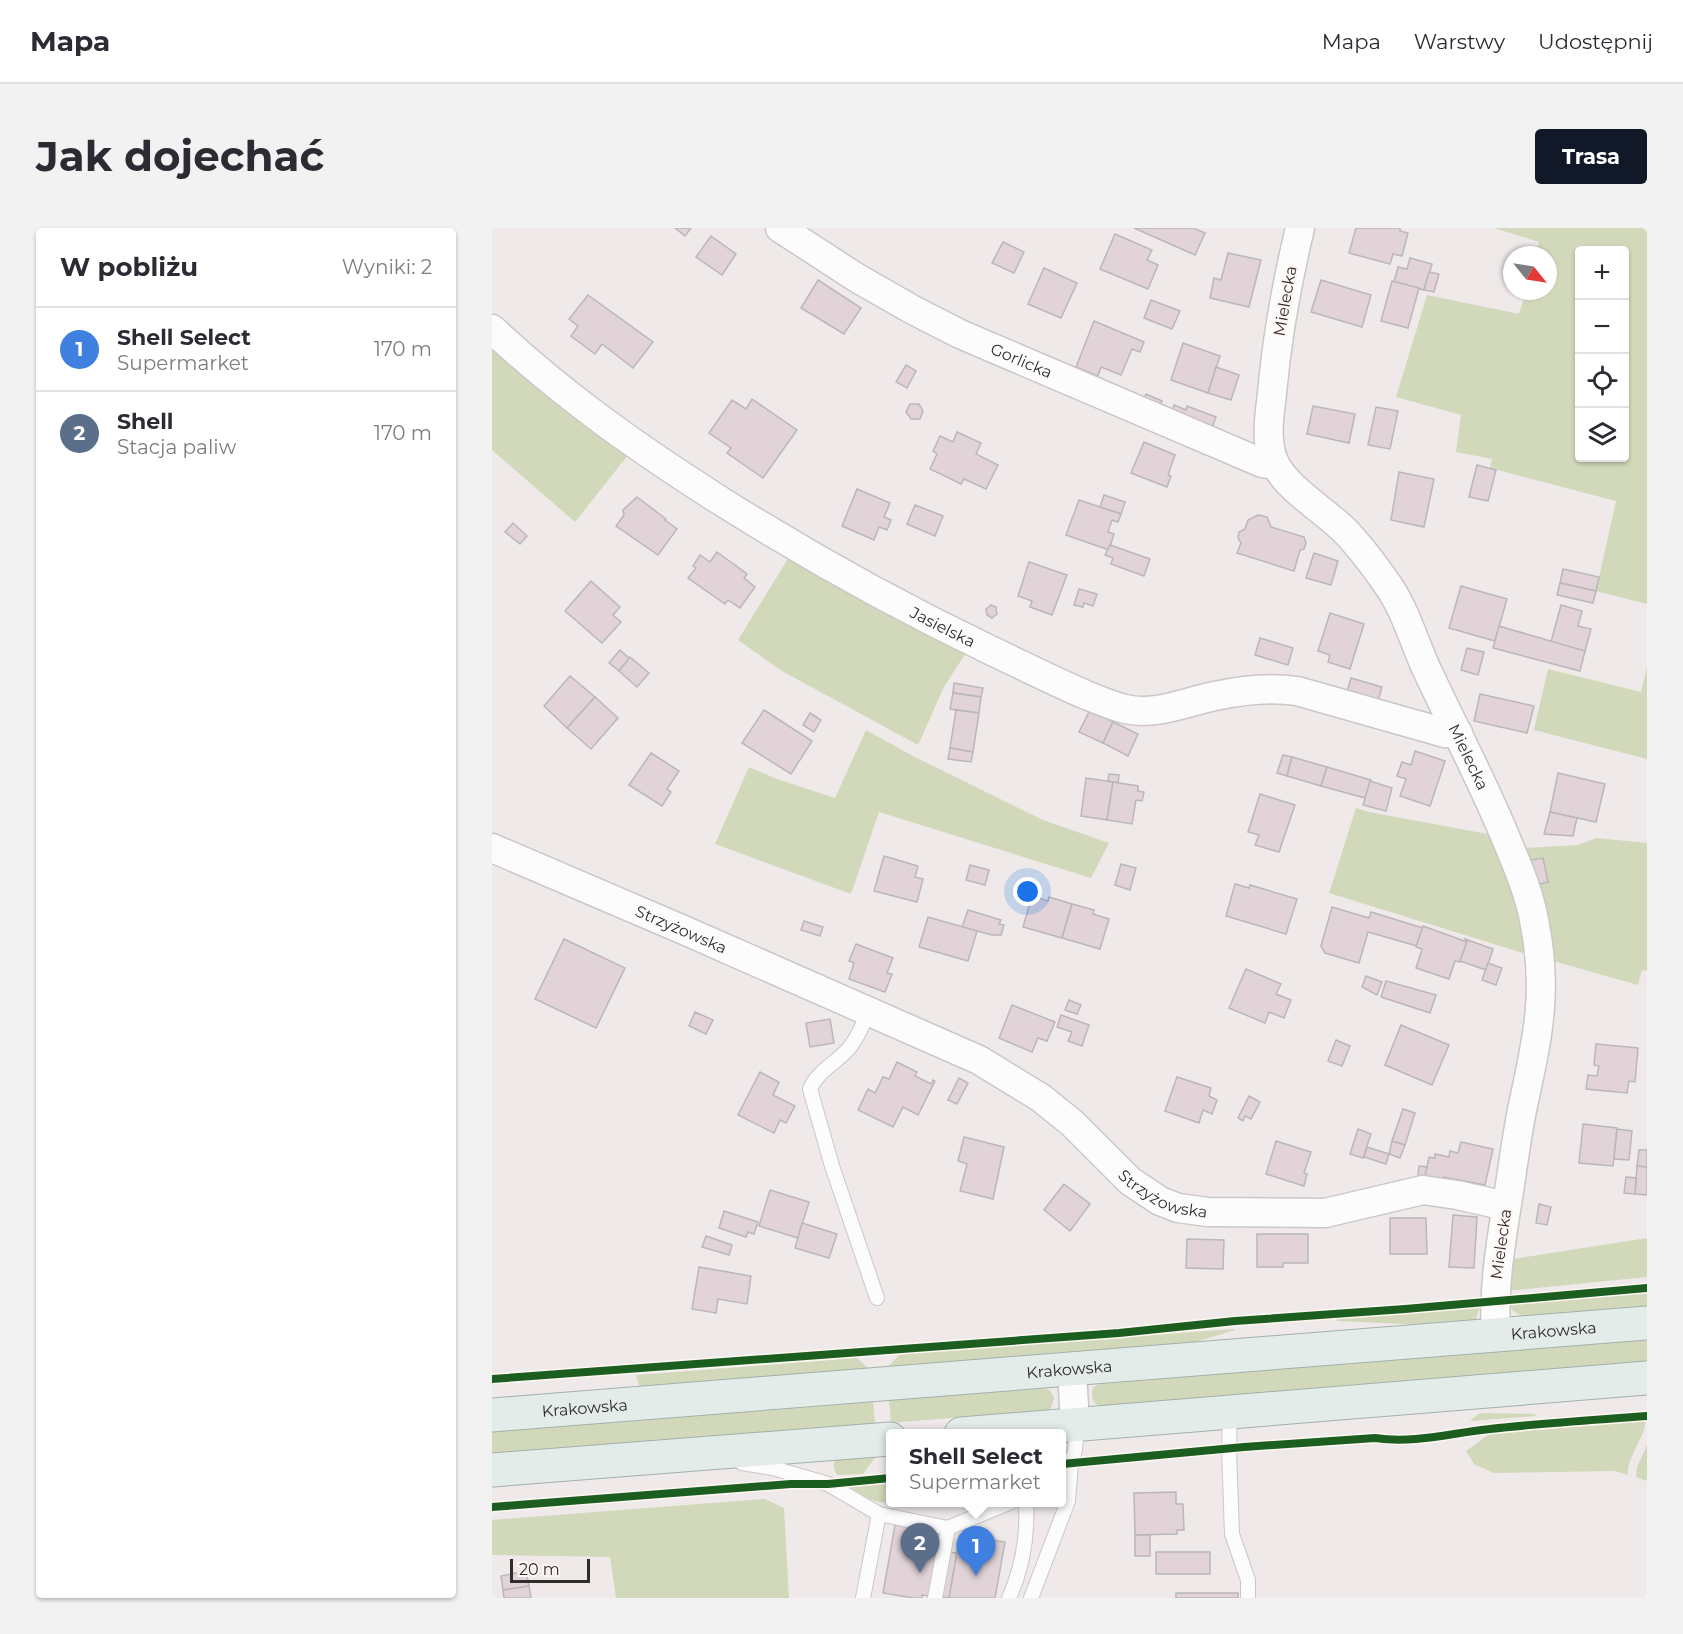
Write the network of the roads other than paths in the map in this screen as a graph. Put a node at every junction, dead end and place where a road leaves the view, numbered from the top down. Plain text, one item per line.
1 (780, 228) edge
2 (1300, 228) edge
3 (492, 329) edge
4 (1275, 465) junction
5 (1458, 733) junction
6 (492, 848) edge
7 (868, 1012) junction
8 (1506, 1206) junction
9 (877, 1298) dead end
10 (1647, 1323) edge
11 (1496, 1335) junction
12 (1072, 1370) junction
13 (1647, 1378) edge
14 (1230, 1413) junction
15 (492, 1415) edge
16 (1075, 1424) junction
17 (1018, 1429) edge
18 (886, 1439) edge
19 (684, 1455) junction
20 (1066, 1467) edge
21 (492, 1470) edge
22 (1066, 1506) edge
23 (1001, 1507) edge
24 (1026, 1507) edge
25 (1066, 1507) edge
26 (879, 1514) junction
27 (948, 1528) junction
28 (863, 1598) edge
29 (935, 1598) edge
30 (1009, 1598) edge
31 (1031, 1598) edge
32 (1248, 1598) edge

1 - 4 street, Gorlicka
2 - 4 street, Mielecka
3 - 5 street, Jasielska
4 - 5 street, Mielecka
5 - 8 street, Mielecka
6 - 7 street, Strzyżowska
7 - 8 street, Strzyżowska
7 - 9 lane
8 - 11 street, Mielecka
10 - 11 main road, Krakowska
11 - 12 main road, Krakowska
12 - 15 main road, Krakowska
12 - 16 street
13 - 14 main road
14 - 16 main road
14 - 32 lane
16 - 17 main road
16 - 20 lane
18 - 19 main road
19 - 21 main road
19 - 26 lane
20 - 22 lane
23 - 27 lane
24 - 30 lane
25 - 31 lane
26 - 27 lane
26 - 28 lane
27 - 29 lane

